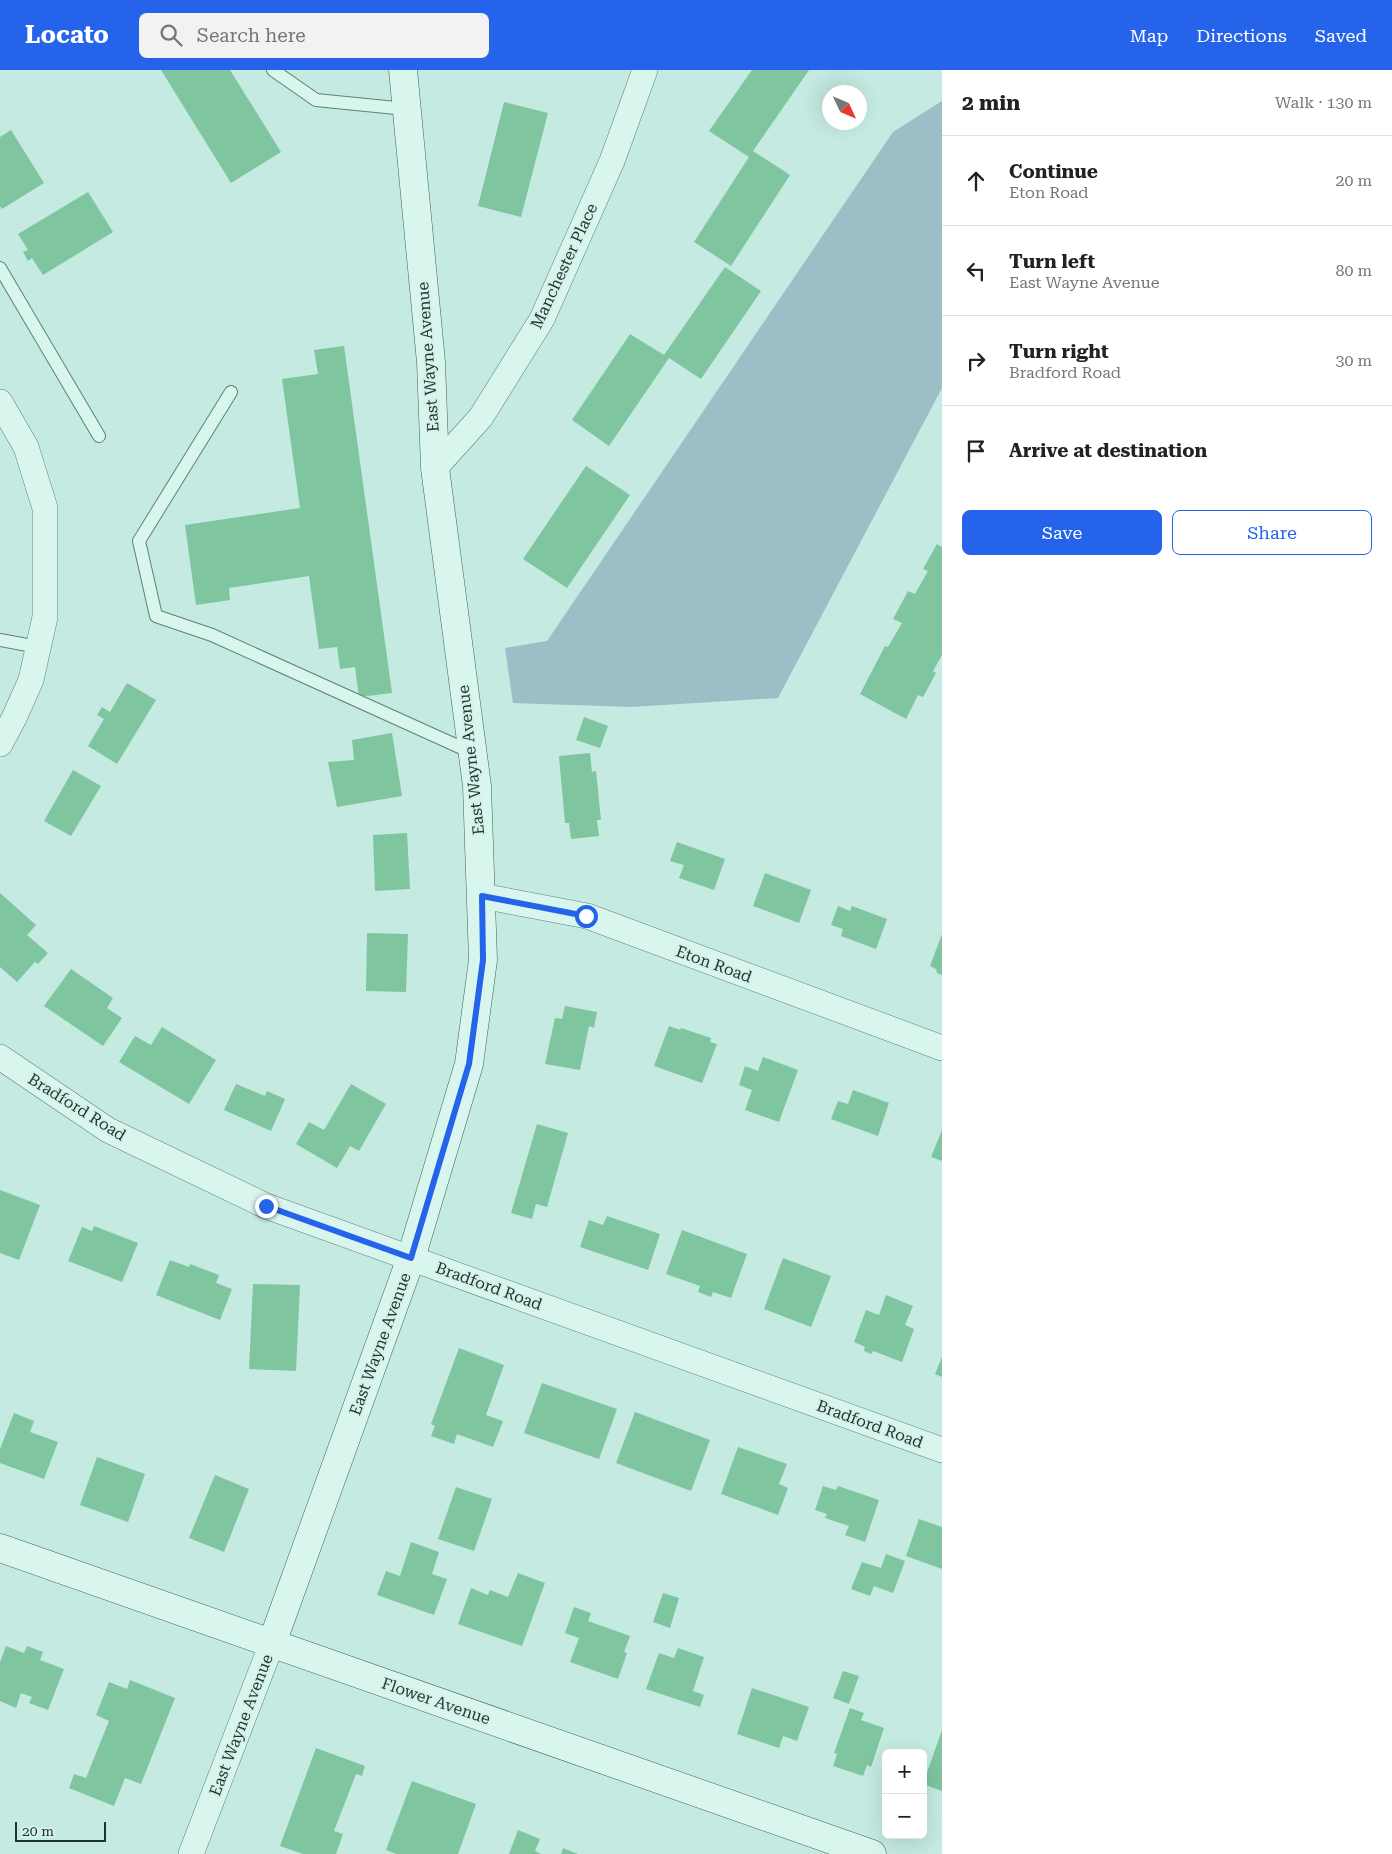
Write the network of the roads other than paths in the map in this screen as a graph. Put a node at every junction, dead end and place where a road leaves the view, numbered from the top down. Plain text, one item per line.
1 (274, 70) edge
2 (403, 70) edge
3 (645, 70) edge
4 (406, 109) junction
5 (0, 268) edge
6 (231, 392) dead end
7 (0, 402) edge
8 (99, 436) dead end
9 (434, 468) junction
10 (0, 640) edge
11 (38, 647) junction
12 (0, 744) edge
13 (473, 753) junction
14 (482, 896) junction
15 (942, 1048) edge
16 (0, 1057) edge
17 (411, 1258) junction
18 (942, 1450) edge
19 (0, 1548) edge
20 (272, 1643) junction
21 (191, 1854) edge
22 (872, 1854) edge

1 - 4 lane
2 - 4 street, East Wayne Avenue
3 - 9 street, Manchester Place
4 - 9 street, East Wayne Avenue
5 - 8 lane
6 - 13 lane
7 - 11 street
9 - 13 street, East Wayne Avenue
10 - 11 lane
11 - 12 street
13 - 14 street, East Wayne Avenue
14 - 15 street, Eton Road
14 - 17 street, East Wayne Avenue
16 - 17 street, Bradford Road
17 - 18 street, Bradford Road
17 - 20 street, East Wayne Avenue
19 - 20 street, Flower Avenue
20 - 21 street, East Wayne Avenue
20 - 22 street, Flower Avenue

